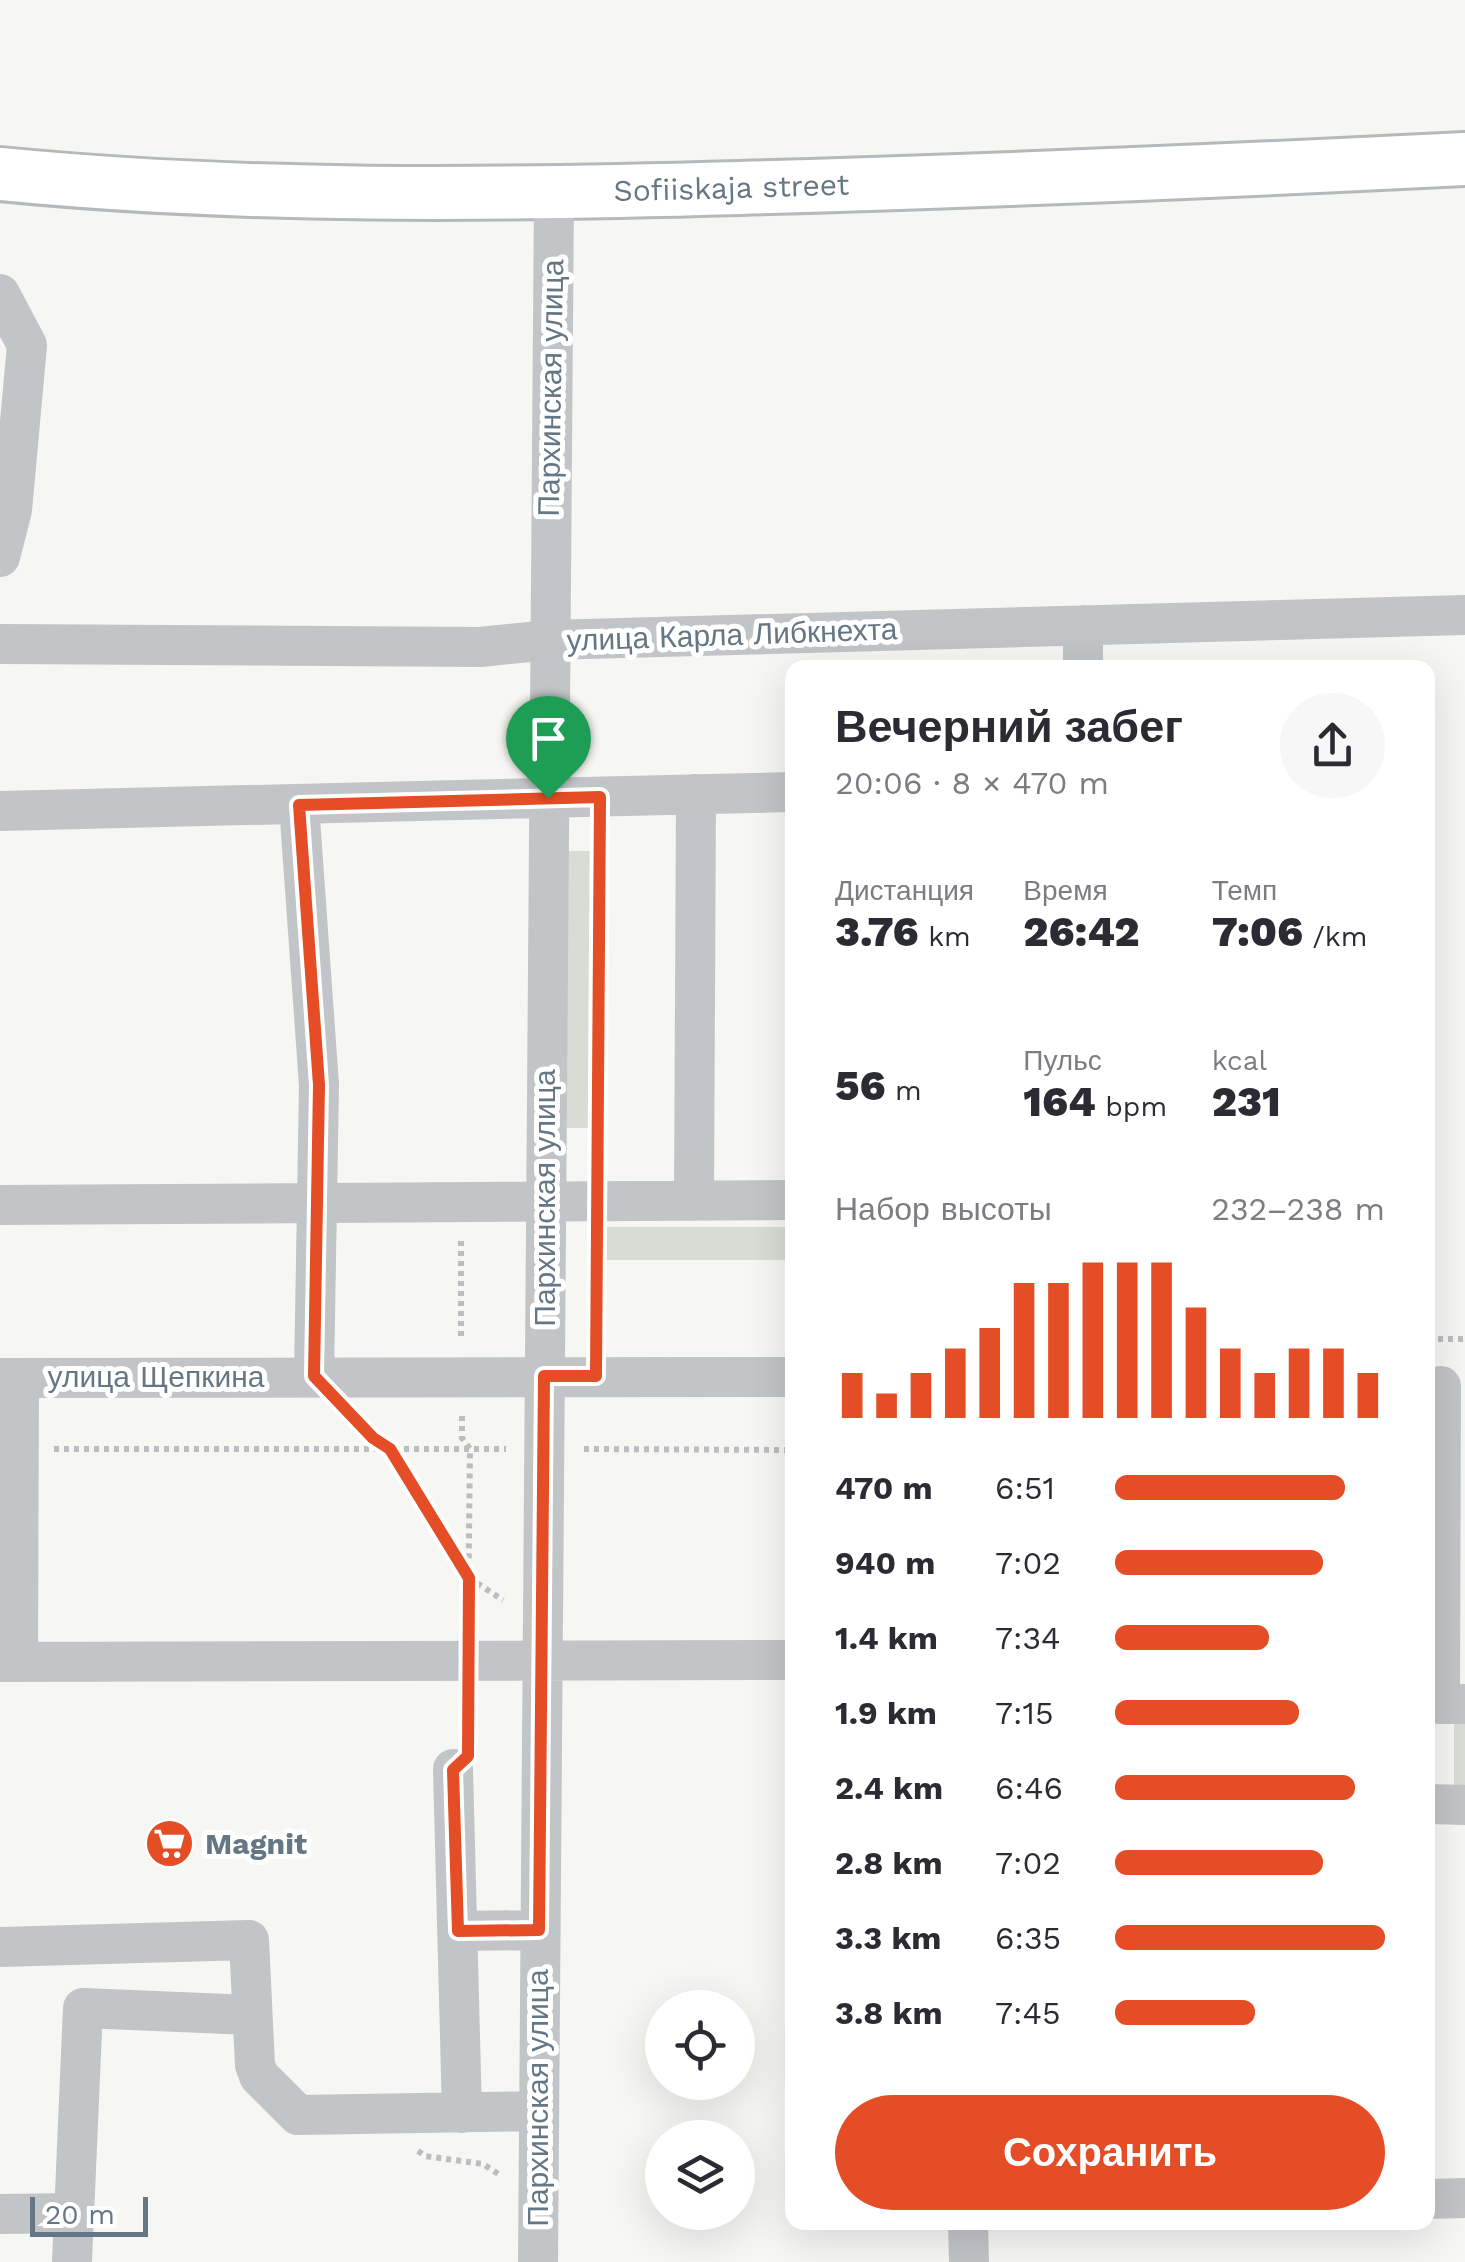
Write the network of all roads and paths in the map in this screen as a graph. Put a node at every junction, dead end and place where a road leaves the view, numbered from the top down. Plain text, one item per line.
1 (1465, 158) edge
2 (0, 174) edge
3 (554, 193) junction
4 (0, 294) edge
5 (0, 558) edge
6 (1465, 615) edge
7 (1083, 625) junction
8 (548, 640) junction
9 (0, 644) edge
10 (1083, 660) edge
11 (785, 792) edge
12 (696, 794) junction
13 (600, 797) junction
14 (548, 798) junction
15 (299, 805) junction
16 (0, 811) edge
17 (694, 1200) junction
18 (785, 1200) edge
19 (545, 1201) junction
20 (597, 1201) junction
21 (318, 1204) junction
22 (460, 1204) junction
23 (0, 1205) edge
24 (1435, 1339) edge
25 (1465, 1339) edge
26 (314, 1376) junction
27 (464, 1376) junction
28 (544, 1376) junction
29 (596, 1376) junction
30 (785, 1377) edge
31 (9, 1378) edge
32 (1444, 1386) edge
33 (18, 1449) junction
34 (390, 1449) junction
35 (470, 1449) junction
36 (543, 1449) junction
37 (785, 1450) edge
38 (469, 1578) junction
39 (541, 1643) junction
40 (467, 1660) junction
41 (785, 1660) edge
42 (9, 1662) edge
43 (1465, 1704) edge
44 (453, 1770) joint
45 (1435, 1804) edge
46 (1465, 1805) edge
47 (539, 1930) junction
48 (458, 1931) junction
49 (0, 1947) edge
50 (250, 2015) junction
51 (537, 2111) junction
52 (462, 2113) junction
53 (380, 2114) junction
54 (1465, 2198) edge
55 (1435, 2199) edge
56 (74, 2213) junction
57 (0, 2214) edge
58 (968, 2230) edge
59 (538, 2243) edge
60 (72, 2262) edge
61 (968, 2262) edge

1 - 3 main road, Sofiiskaja street
2 - 3 main road, Sofiiskaja street
3 - 8 street, Пархинская улица
4 - 5 street
6 - 7 street, улица Карла Либкнехта
7 - 8 street, улица Карла Либкнехта
7 - 10 street
8 - 9 street, улица Карла Либкнехта
8 - 14 street, Пархинская улица
11 - 12 street
12 - 13 street
12 - 17 street
13 - 14 street
13 - 20 path
14 - 15 street
14 - 19 street, Пархинская улица
15 - 16 street
15 - 21 street
17 - 18 street
17 - 20 street
19 - 20 street
19 - 22 street
19 - 28 street, Пархинская улица
20 - 29 path
21 - 22 street
21 - 23 street
21 - 26 street
22 - 27 path
24 - 25 path
26 - 27 street, улица Щепкина
26 - 31 street, улица Щепкина
26 - 34 path
27 - 28 street, улица Щепкина
27 - 35 path
28 - 29 street, улица Щепкина
28 - 36 street, Пархинская улица
29 - 30 street, улица Щепкина
31 - 33 street
32 - 43 street
33 - 34 path
33 - 42 street
34 - 35 path
34 - 38 path
35 - 36 path
35 - 38 path
36 - 37 path
36 - 39 street, Пархинская улица
38 - 39 path
38 - 40 path
39 - 40 street
39 - 41 street
39 - 47 street, Пархинская улица
40 - 42 street
40 - 44 path
44 - 48 street
45 - 46 street
47 - 48 street
47 - 51 street, Пархинская улица
48 - 52 street
49 - 50 street
50 - 53 street
50 - 56 street
51 - 52 street
51 - 59 street, Пархинская улица
52 - 53 street
53 - 59 path
54 - 55 street
56 - 57 street
56 - 60 street
58 - 61 street

